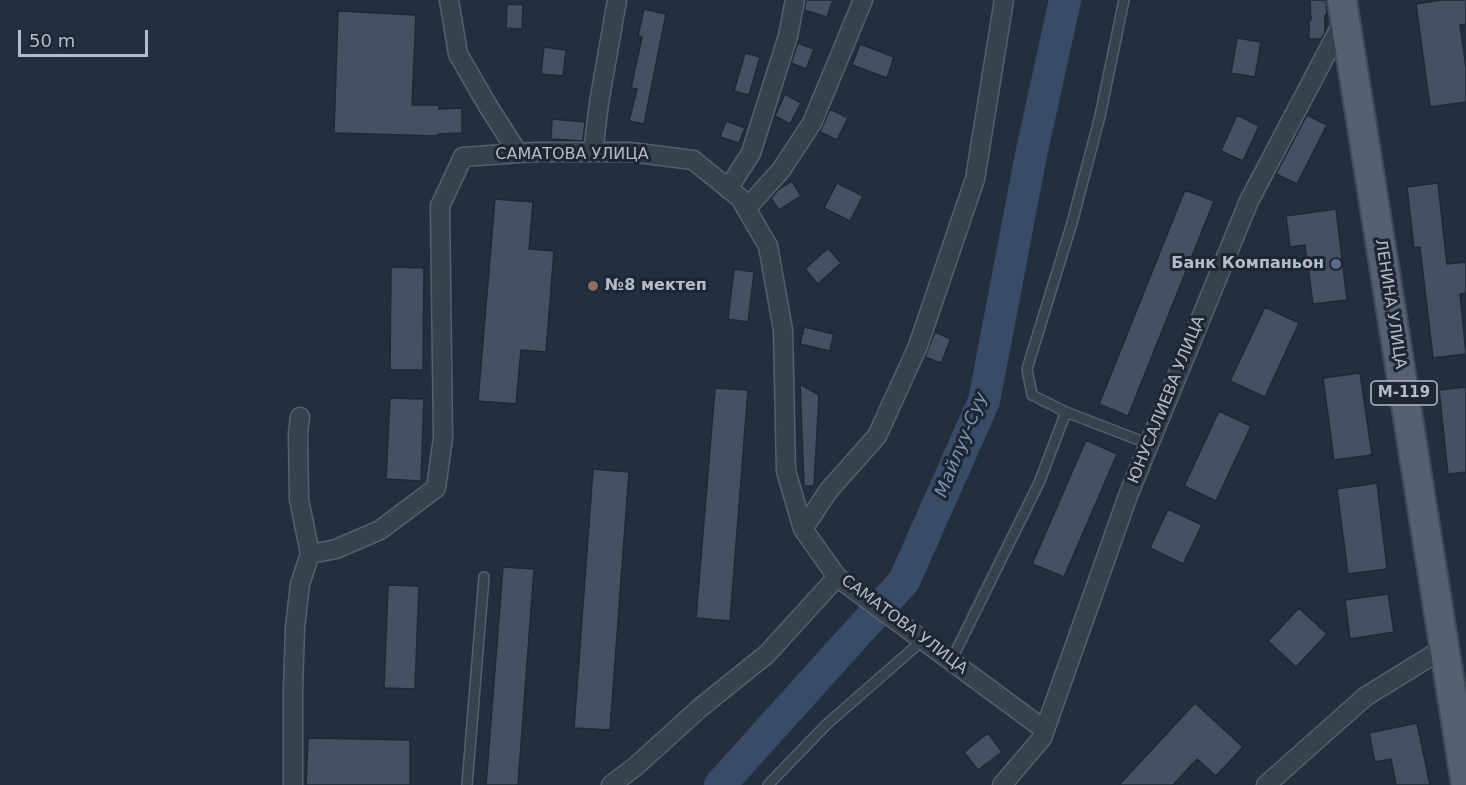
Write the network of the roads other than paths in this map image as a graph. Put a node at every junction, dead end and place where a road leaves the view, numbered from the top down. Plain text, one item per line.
1 (449, 0) edge
2 (617, 0) edge
3 (795, 0) edge
4 (862, 0) edge
5 (1005, 0) edge
6 (1124, 0) edge
7 (1344, 9) edge
8 (593, 152) junction
9 (518, 153) junction
10 (729, 189) junction
11 (746, 209) junction
12 (1066, 412) junction
13 (300, 417) dead end
14 (1149, 444) junction
15 (803, 529) junction
16 (310, 554) junction
17 (837, 577) junction
18 (484, 578) dead end
19 (923, 640) junction
20 (1444, 648) junction
21 (951, 661) junction
22 (1045, 730) junction
23 (293, 785) edge
24 (467, 785) edge
25 (611, 785) edge
26 (768, 785) edge
27 (1002, 785) edge
28 (1266, 785) edge
29 (1466, 785) edge

1 - 9 street
2 - 8 street
3 - 10 street
4 - 11 street
5 - 15 street
6 - 12 lane
7 - 14 street, ЮНУСАЛИЕВА УЛИЦА
7 - 20 main road, ЛЕНИНА УЛИЦА / М-119
8 - 9 street, САМАТОВА УЛИЦА
8 - 10 street, САМАТОВА УЛИЦА
9 - 16 street, САМАТОВА УЛИЦА
10 - 11 street, САМАТОВА УЛИЦА
11 - 15 street, САМАТОВА УЛИЦА
12 - 14 lane
12 - 21 lane
13 - 16 street
14 - 22 street, ЮНУСАЛИЕВА УЛИЦА
15 - 17 street, САМАТОВА УЛИЦА
16 - 23 street
17 - 19 street, САМАТОВА УЛИЦА
17 - 25 street
18 - 24 lane
19 - 21 street, САМАТОВА УЛИЦА
19 - 26 lane
20 - 28 street
20 - 29 main road, ЛЕНИНА УЛИЦА / М-119
21 - 22 street, САМАТОВА УЛИЦА
22 - 27 street, ЮНУСАЛИЕВА УЛИЦА

